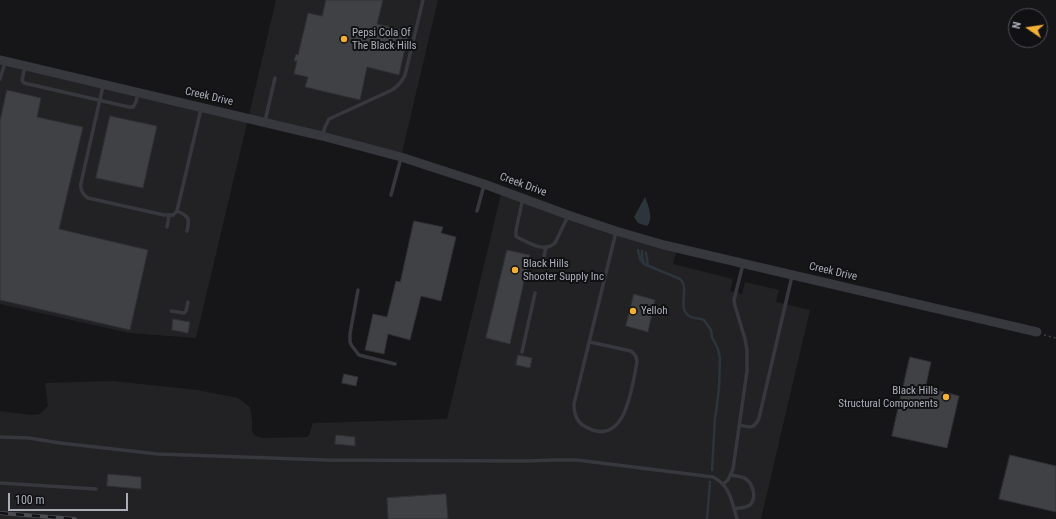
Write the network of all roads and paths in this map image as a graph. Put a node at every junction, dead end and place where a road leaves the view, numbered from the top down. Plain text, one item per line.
1 (423, 0) edge
2 (3, 61) edge
3 (25, 66) junction
4 (275, 78) dead end
5 (0, 79) edge
6 (104, 85) junction
7 (138, 93) junction
8 (100, 100) junction
9 (201, 107) junction
10 (265, 122) junction
11 (322, 136) junction
12 (401, 157) junction
13 (484, 184) junction
14 (391, 195) dead end
15 (523, 198) junction
16 (177, 211) junction
17 (477, 211) dead end
18 (568, 215) junction
19 (169, 216) junction
20 (167, 226) dead end
21 (187, 231) dead end
22 (616, 231) junction
23 (546, 247) junction
24 (544, 256) dead end
25 (743, 263) junction
26 (792, 275) junction
27 (358, 290) dead end
28 (536, 293) dead end
29 (188, 302) dead end
30 (171, 311) dead end
31 (1037, 332) joint
32 (1056, 338) edge
33 (590, 342) junction
34 (522, 352) dead end
35 (395, 364) dead end
36 (739, 425) junction
37 (0, 437) edge
38 (731, 475) junction
39 (0, 483) edge
40 (724, 484) junction
41 (96, 489) dead end
42 (734, 508) junction
43 (737, 519) edge

1 - 11 lane
2 - 3 street, Creek Drive
2 - 5 lane
3 - 6 street, Creek Drive
3 - 8 lane
4 - 10 lane
6 - 7 street, Creek Drive
6 - 8 lane
7 - 8 lane
7 - 9 street, Creek Drive
8 - 19 lane
9 - 10 street, Creek Drive
9 - 16 lane
10 - 11 street, Creek Drive
11 - 12 street, Creek Drive
12 - 13 street, Creek Drive
12 - 14 lane
13 - 15 street, Creek Drive
13 - 17 lane
15 - 18 street, Creek Drive
15 - 23 lane
16 - 19 lane
16 - 21 lane
18 - 22 street, Creek Drive
18 - 23 lane
19 - 20 lane
22 - 25 street, Creek Drive
22 - 33 lane
23 - 24 lane
25 - 26 street, Creek Drive
25 - 36 lane
26 - 31 street, Creek Drive
26 - 36 lane
27 - 35 lane
28 - 34 lane
29 - 30 lane
31 - 32 path
33 - 33 lane
36 - 38 lane
37 - 40 lane
38 - 40 lane
38 - 42 lane
39 - 41 lane
40 - 42 lane
42 - 43 lane

